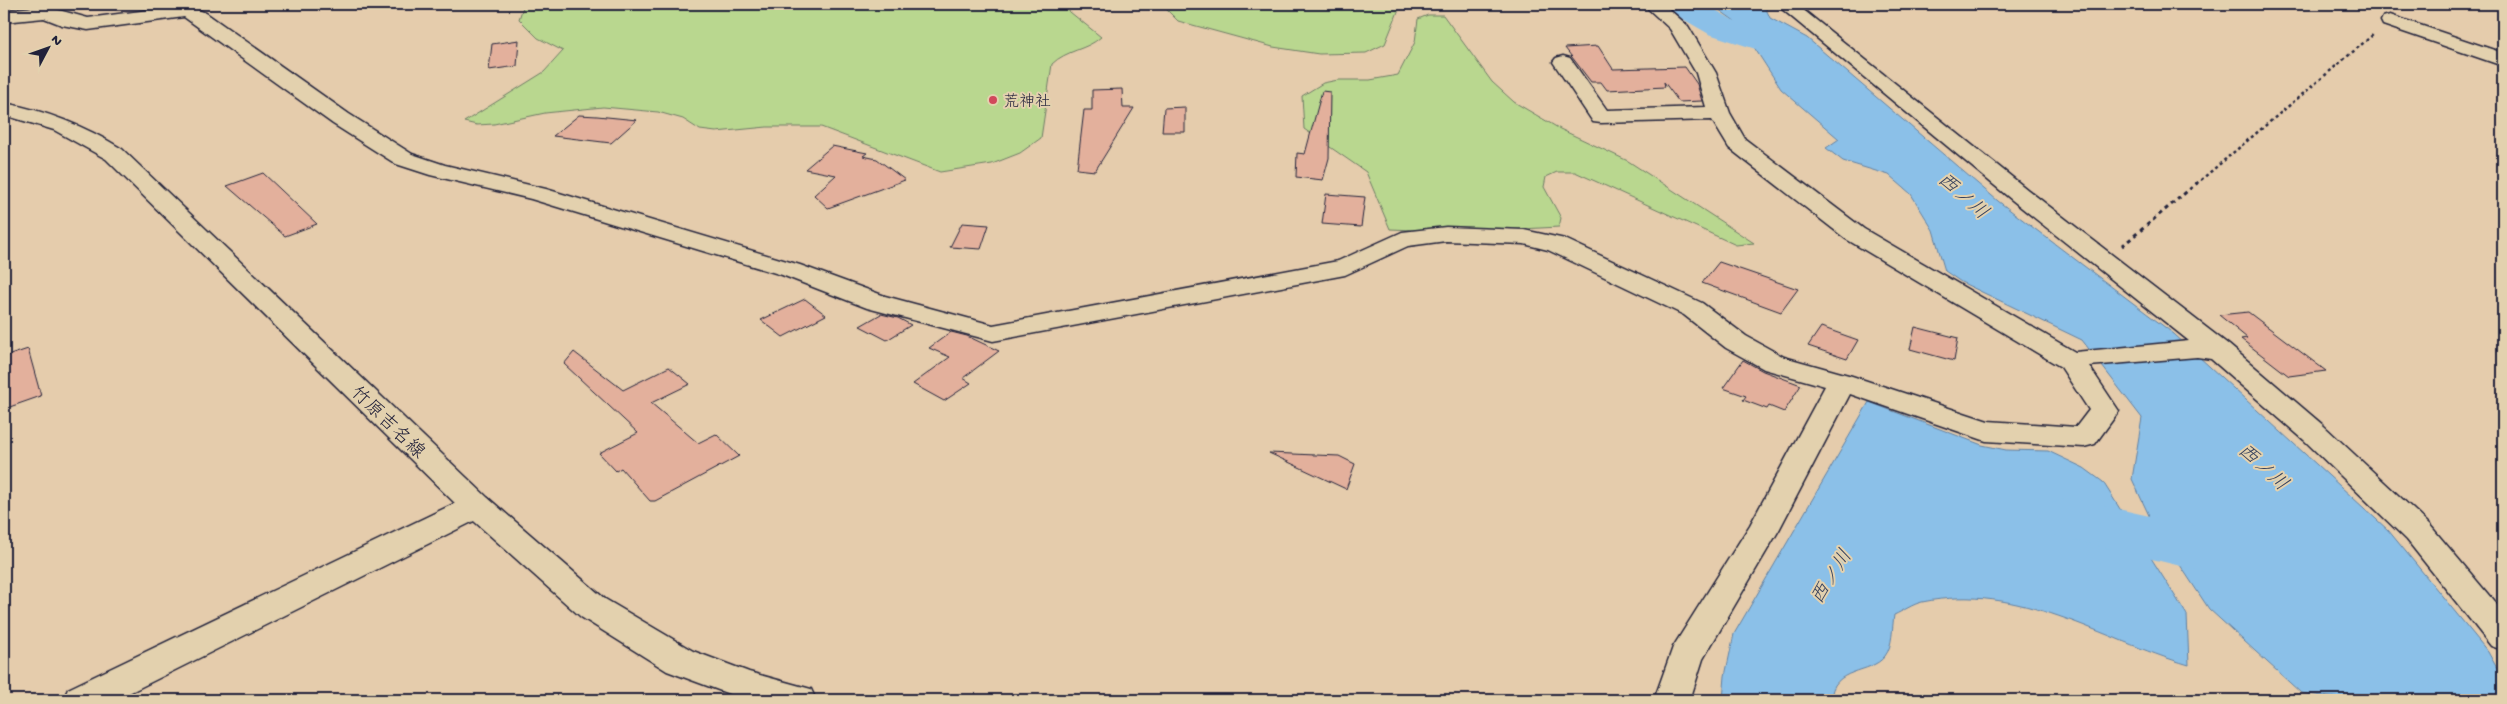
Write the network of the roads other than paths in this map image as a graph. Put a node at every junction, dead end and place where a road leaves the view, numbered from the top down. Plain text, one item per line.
1 (1652, 4) edge
2 (1785, 4) edge
3 (50, 8) edge
4 (4, 16) edge
5 (2390, 21) road end
6 (2503, 60) edge
7 (1563, 62) dead end
8 (4, 109) edge
9 (1719, 113) junction
10 (2208, 350) junction
11 (2082, 359) junction
12 (1842, 382) junction
13 (477, 506) junction
14 (2503, 636) edge
15 (81, 700) edge
16 (798, 700) edge
17 (1672, 700) edge

1 - 9 street
2 - 10 street
3 - 4 street
3 - 12 street
5 - 6 street
7 - 9 street
8 - 13 street, 竹原吉名線
9 - 11 street
10 - 11 street
10 - 14 street
11 - 12 street
12 - 17 street
13 - 15 street
13 - 16 street, 竹原吉名線

